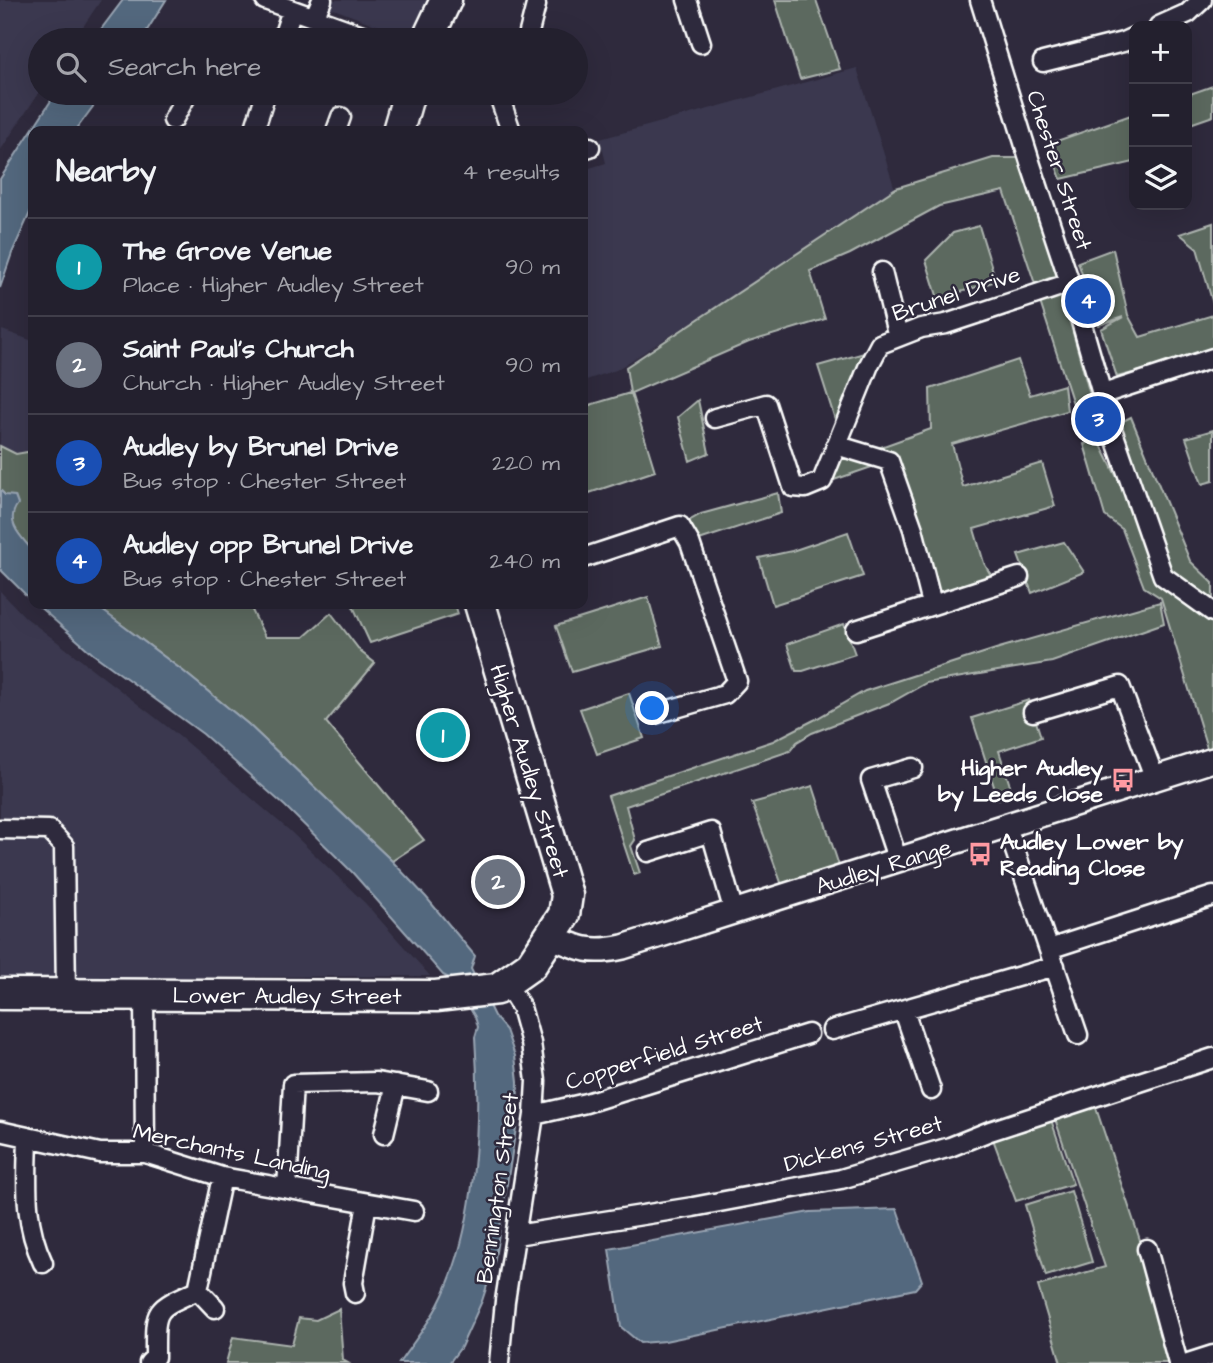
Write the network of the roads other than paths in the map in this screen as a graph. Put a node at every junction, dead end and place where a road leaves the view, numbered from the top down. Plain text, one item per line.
1 (265, 0) edge
2 (322, 0) edge
3 (446, 0) edge
4 (687, 0) edge
5 (980, 0) edge
6 (1202, 0) edge
7 (537, 5) dead end
8 (292, 10) junction
9 (314, 18) junction
10 (1170, 21) edge
11 (286, 28) edge
12 (342, 28) edge
13 (433, 28) edge
14 (530, 28) edge
15 (1129, 39) edge
16 (701, 43) dead end
17 (1043, 62) dead end
18 (181, 105) edge
19 (262, 105) edge
20 (406, 105) edge
21 (502, 105) edge
22 (173, 120) dead end
23 (256, 126) edge
24 (399, 126) edge
25 (509, 126) edge
26 (882, 272) dead end
27 (1070, 282) junction
28 (898, 337) junction
29 (1213, 358) edge
30 (1103, 394) junction
31 (715, 418) dead end
32 (836, 445) junction
33 (588, 556) edge
34 (1019, 577) dead end
35 (932, 604) junction
36 (481, 609) edge
37 (1213, 612) edge
38 (856, 630) dead end
39 (1032, 712) dead end
40 (655, 714) dead end
41 (1212, 762) edge
42 (913, 768) dead end
43 (1155, 779) junction
44 (1007, 827) junction
45 (0, 829) edge
46 (648, 852) dead end
47 (898, 861) junction
48 (1213, 896) edge
49 (734, 912) junction
50 (552, 937) junction
51 (1052, 958) junction
52 (501, 986) junction
53 (0, 994) edge
54 (66, 994) junction
55 (144, 994) junction
56 (904, 1011) junction
57 (832, 1030) dead end
58 (808, 1034) dead end
59 (1078, 1035) dead end
60 (1213, 1058) edge
61 (396, 1085) junction
62 (930, 1090) dead end
63 (428, 1091) dead end
64 (534, 1115) junction
65 (0, 1131) edge
66 (384, 1134) dead end
67 (28, 1137) junction
68 (145, 1153) junction
69 (222, 1177) junction
70 (287, 1188) junction
71 (367, 1203) junction
72 (414, 1211) dead end
73 (516, 1235) junction
74 (1147, 1249) dead end
75 (43, 1263) dead end
76 (198, 1290) junction
77 (355, 1293) dead end
78 (215, 1308) dead end
79 (1213, 1356) edge
80 (149, 1363) edge
81 (499, 1363) edge
82 (1178, 1363) edge
83 (1188, 1363) edge

1 - 8 street
2 - 9 street
3 - 13 highway
4 - 16 street
5 - 27 street, Chester Street
6 - 10 street
7 - 14 street
8 - 9 street
8 - 11 street
9 - 12 street
15 - 17 street
18 - 22 street
19 - 23 street
20 - 24 highway
21 - 25 street
26 - 28 street
27 - 28 street, Brunel Drive
27 - 30 street, Chester Street
28 - 32 street, Brunel Drive
29 - 30 street
30 - 37 street, Chester Street
31 - 32 street, Brunel Drive
32 - 35 street
33 - 40 street
34 - 35 street
35 - 38 street
36 - 50 highway, Higher Audley Street
39 - 43 street
41 - 43 street, Audley Range
42 - 47 street
43 - 44 street, Audley Range
44 - 47 street, Audley Range
44 - 51 street
45 - 54 street
46 - 49 street
47 - 49 street, Audley Range
48 - 51 street
49 - 50 street, Audley Range
50 - 52 highway
51 - 56 street
51 - 59 street
52 - 55 highway, Lower Audley Street
52 - 64 street, Bennington Street
53 - 54 highway, Lower Audley Street
54 - 55 highway, Lower Audley Street
55 - 68 street
56 - 57 street
56 - 62 street
58 - 64 street, Copperfield Street
60 - 73 street, Dickens Street
61 - 63 street
61 - 66 street
61 - 70 street
64 - 73 street, Bennington Street
65 - 67 street, Merchants Landing
67 - 68 street, Merchants Landing
67 - 75 street
68 - 69 street, Merchants Landing
69 - 70 street, Merchants Landing
69 - 76 street
70 - 71 street, Merchants Landing
71 - 72 street, Merchants Landing
71 - 77 street
73 - 81 street, Bennington Street
74 - 82 street
76 - 78 street
76 - 80 street
79 - 83 street

